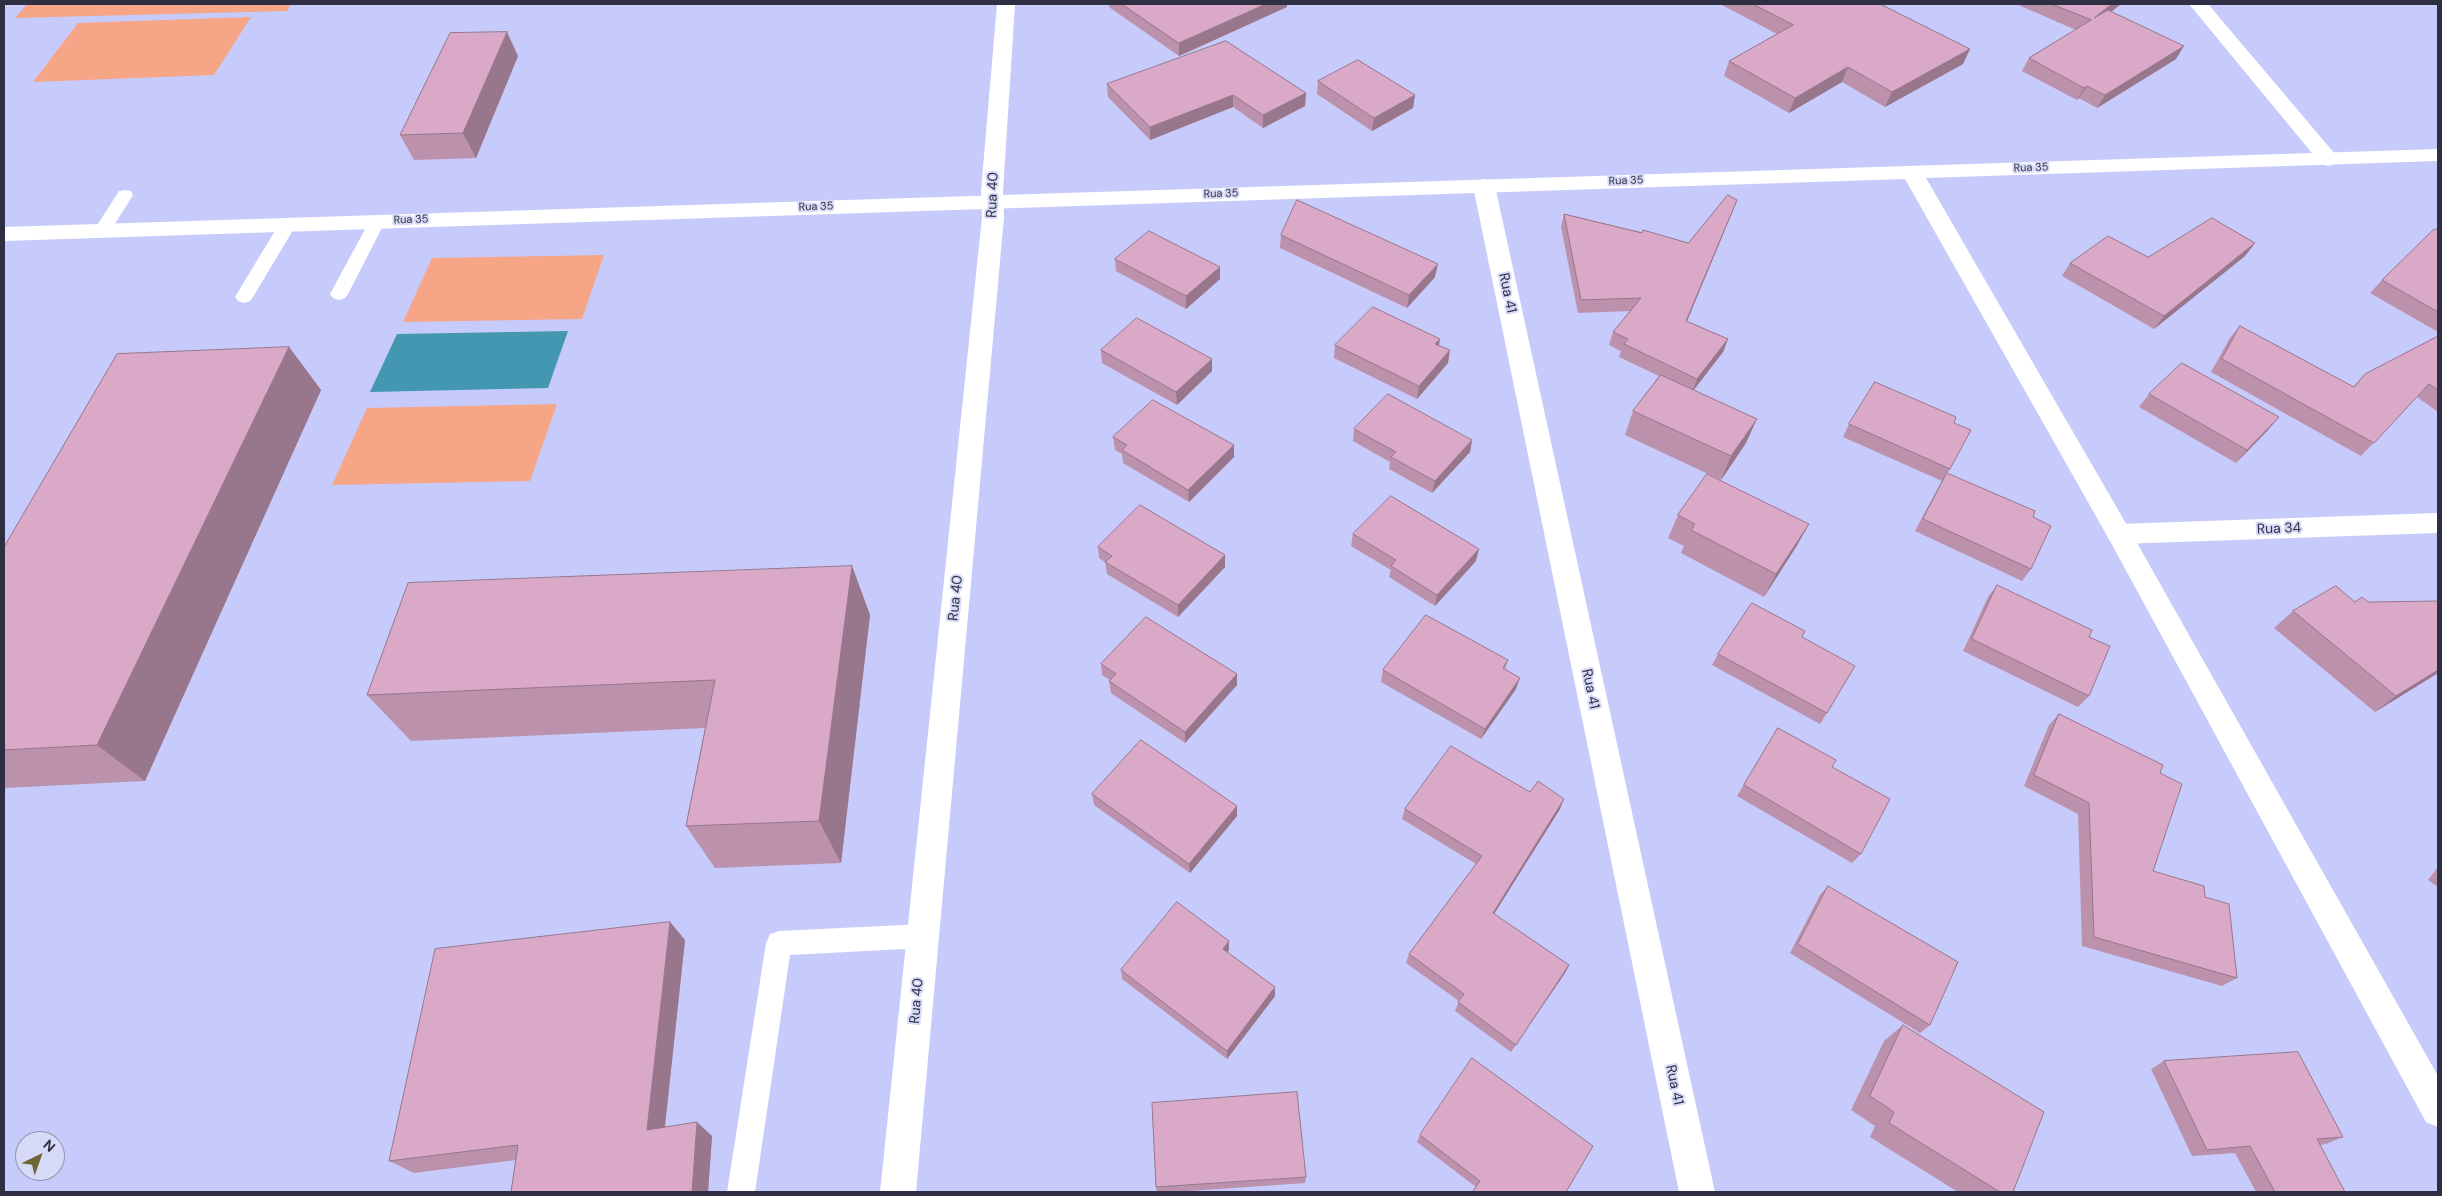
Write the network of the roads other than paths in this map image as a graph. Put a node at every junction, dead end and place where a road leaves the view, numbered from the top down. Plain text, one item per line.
1 (1006, 4) edge
2 (2198, 4) edge
3 (2438, 155) edge
4 (2328, 159) junction
5 (1912, 172) junction
6 (1484, 186) junction
7 (125, 195) dead end
8 (992, 202) junction
9 (377, 222) junction
10 (286, 225) junction
11 (102, 231) junction
12 (4, 234) edge
13 (339, 294) dead end
14 (244, 297) dead end
15 (2438, 523) edge
16 (2119, 534) junction
17 (923, 936) junction
18 (2434, 1096) edge
19 (741, 1192) edge
20 (898, 1192) edge
21 (1697, 1192) edge

1 - 8 street, Rua 40
2 - 4 street
3 - 4 street, Rua 35
4 - 5 street, Rua 35
5 - 6 street, Rua 35
5 - 16 street
6 - 8 street, Rua 35
6 - 21 street, Rua 41
7 - 11 lane
8 - 9 street, Rua 35
8 - 17 street, Rua 40
9 - 10 street, Rua 35
9 - 13 lane
10 - 11 street, Rua 35
10 - 14 lane
11 - 12 street, Rua 35
15 - 16 street, Rua 34
16 - 18 street
17 - 19 lane
17 - 20 street, Rua 40

